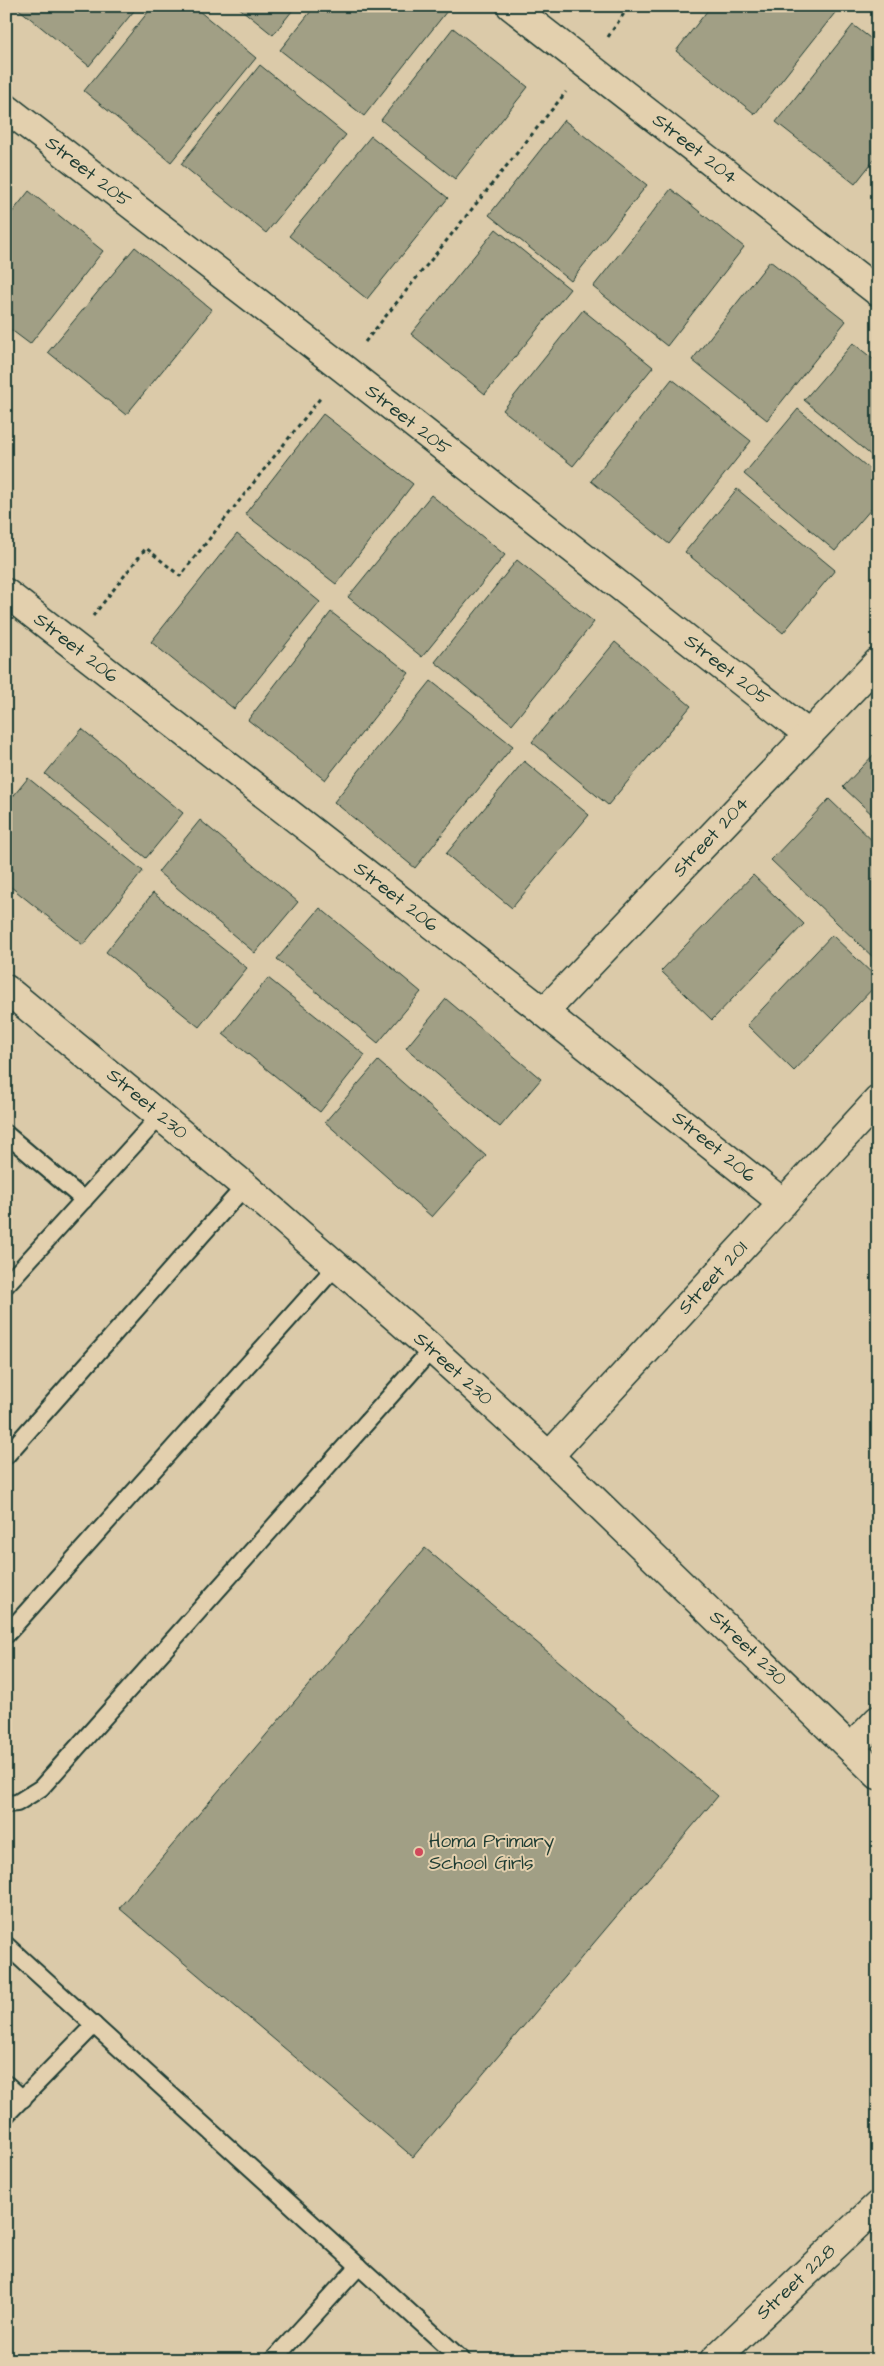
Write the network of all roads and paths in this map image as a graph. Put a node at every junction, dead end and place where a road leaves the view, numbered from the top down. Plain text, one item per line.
1 (511, 6) edge
2 (6, 108) edge
3 (878, 292) edge
4 (6, 593) edge
5 (878, 662) edge
6 (808, 734) junction
7 (6, 989) edge
8 (544, 1012) junction
9 (878, 1100) edge
10 (161, 1115) junction
11 (6, 1134) edge
12 (245, 1186) junction
13 (84, 1200) junction
14 (783, 1203) junction
15 (337, 1265) junction
16 (6, 1285) edge
17 (432, 1349) junction
18 (6, 1456) edge
19 (549, 1456) junction
20 (6, 1635) edge
21 (878, 1720) edge
22 (851, 1748) junction
23 (878, 1775) edge
24 (6, 1804) edge
25 (6, 1944) edge
26 (94, 2025) junction
27 (6, 2084) edge
28 (23, 2099) junction
29 (6, 2116) edge
30 (878, 2205) edge
31 (359, 2266) junction
32 (273, 2360) edge
33 (462, 2360) edge
34 (714, 2360) edge

1 - 3 street, Street 204
2 - 6 street, Street 205
4 - 8 street, Street 206
5 - 6 street, Street 204
6 - 8 street, Street 204
7 - 10 street, Street 230
8 - 14 street, Street 206
9 - 14 street, Street 201
10 - 12 street, Street 230
10 - 13 lane
11 - 13 lane
12 - 15 street, Street 230
12 - 18 lane
13 - 16 lane
14 - 19 street, Street 201
15 - 17 street, Street 230
15 - 20 lane
17 - 19 street, Street 230
17 - 24 lane
19 - 22 street, Street 230
21 - 22 street
22 - 23 street, Street 230
25 - 26 lane
26 - 28 lane
26 - 31 lane
27 - 28 lane
28 - 29 lane
30 - 34 street, Street 228
31 - 32 lane
31 - 33 lane

